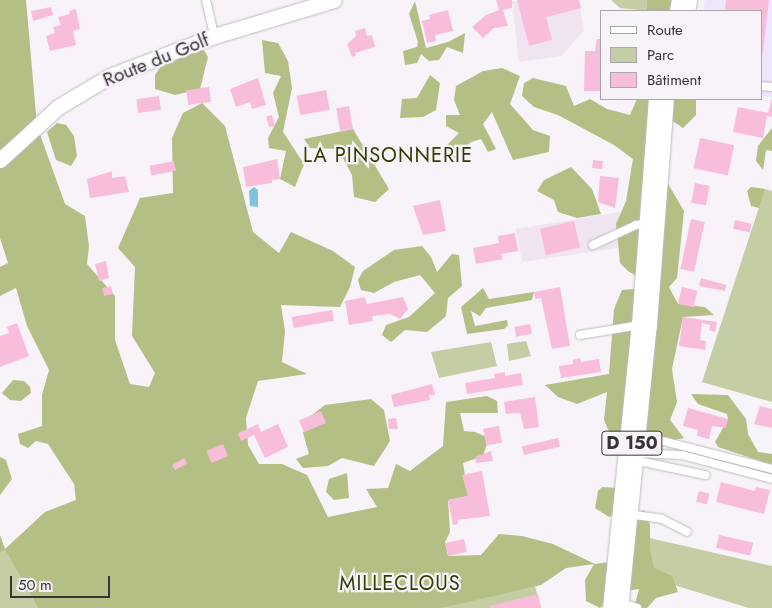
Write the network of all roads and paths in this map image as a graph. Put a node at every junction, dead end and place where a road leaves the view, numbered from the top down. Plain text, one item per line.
1 (206, 0) edge
2 (334, 0) edge
3 (214, 36) junction
4 (661, 100) edge
5 (673, 100) edge
6 (0, 160) edge
7 (651, 223) junction
8 (593, 245) dead end
9 (648, 279) junction
10 (644, 324) junction
11 (580, 335) dead end
12 (632, 448) junction
13 (772, 469) edge
14 (705, 476) dead end
15 (772, 478) edge
16 (625, 513) junction
17 (687, 532) dead end
18 (623, 606) edge

1 - 3 lane
2 - 3 street, Route du Golf
3 - 6 street, Route du Golf
4 - 7 main road, D 150
5 - 9 main road, D 150
7 - 8 lane
7 - 9 main road, D 150
9 - 10 main road, D 150
10 - 11 lane
10 - 12 main road, D 150
12 - 13 lane
12 - 14 lane
12 - 15 lane
12 - 16 main road, D 150
16 - 17 lane
16 - 18 main road, D 150

